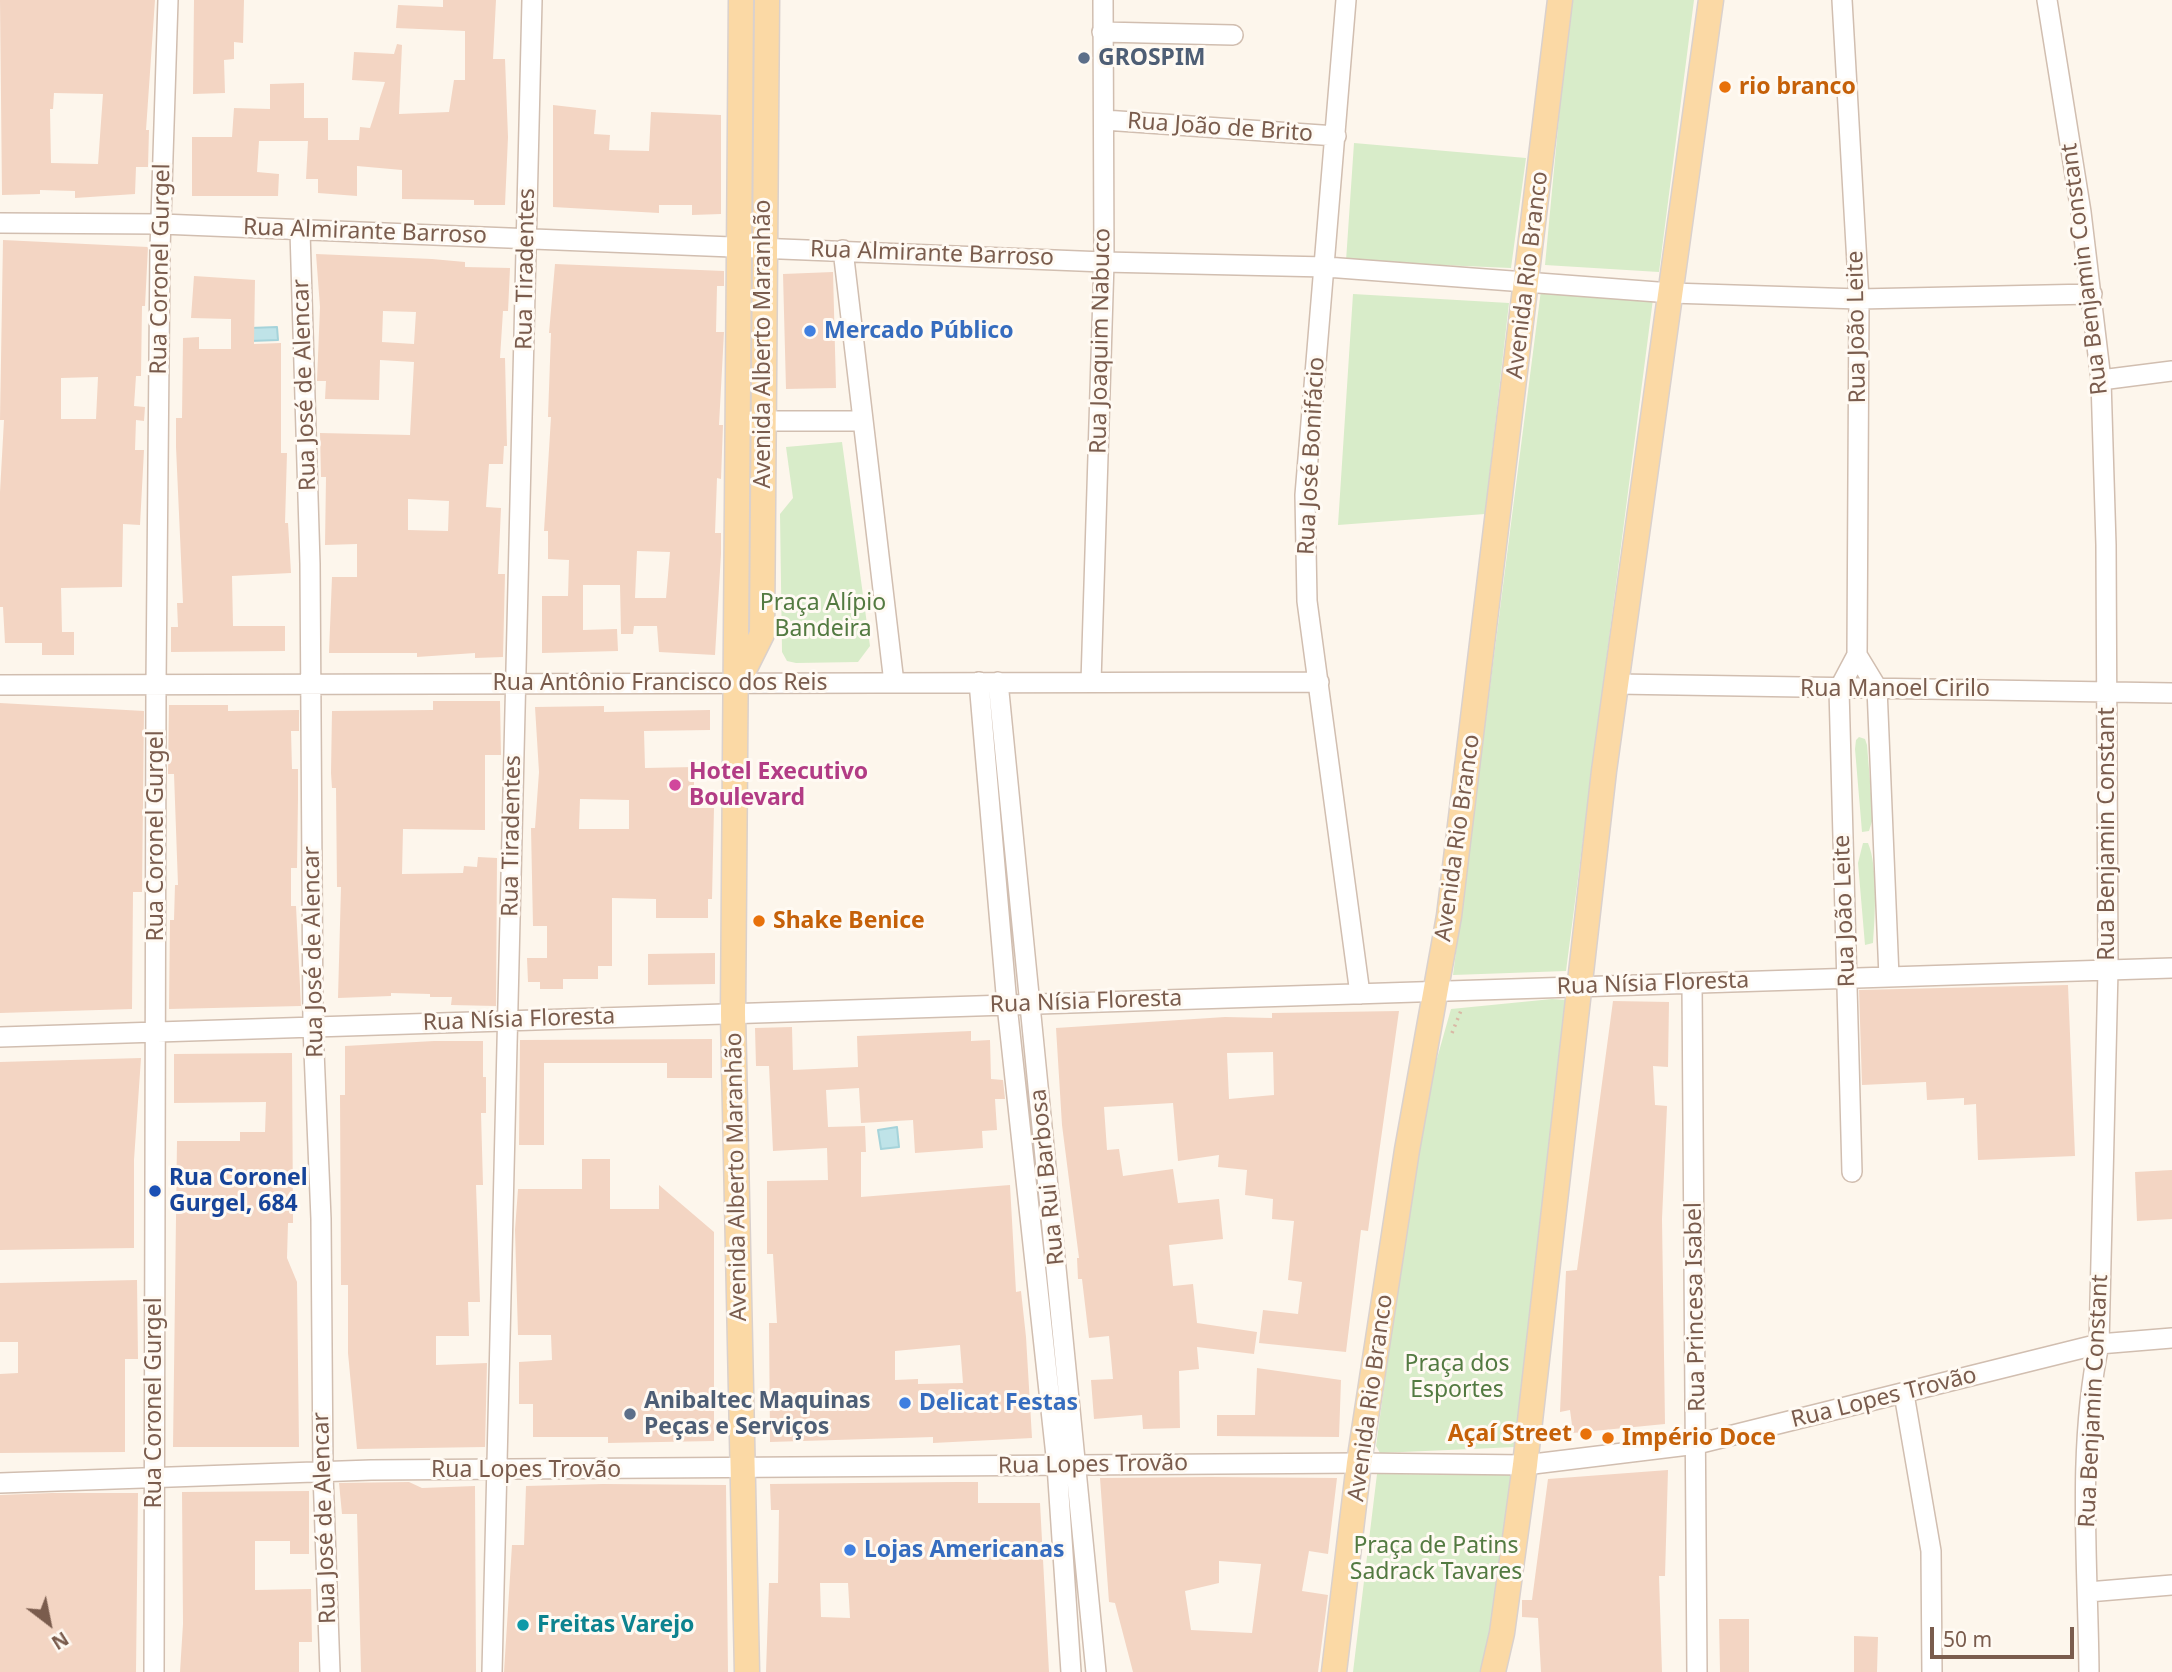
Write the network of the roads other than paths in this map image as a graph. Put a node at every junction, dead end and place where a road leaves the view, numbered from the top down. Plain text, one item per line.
1 (168, 0) edge
2 (532, 0) edge
3 (741, 0) edge
4 (767, 0) edge
5 (1103, 0) edge
6 (1346, 0) edge
7 (1560, 0) edge
8 (1711, 0) edge
9 (1842, 0) edge
10 (2047, 0) edge
11 (1102, 32) junction
12 (1233, 35) dead end
13 (1104, 120) junction
14 (1336, 136) junction
15 (0, 223) edge
16 (161, 224) junction
17 (300, 231) junction
18 (526, 237) junction
19 (751, 247) junction
20 (843, 250) junction
21 (1104, 262) junction
22 (1326, 267) junction
23 (1527, 282) junction
24 (1671, 293) junction
25 (2092, 293) junction
26 (1859, 299) junction
27 (2172, 371) edge
28 (2101, 380) junction
29 (750, 421) junction
30 (862, 421) junction
31 (1857, 655) junction
32 (894, 682) junction
33 (989, 682) junction
34 (1091, 682) junction
35 (1319, 682) junction
36 (516, 683) junction
37 (738, 683) junction
38 (156, 684) junction
39 (312, 684) junction
40 (1617, 684) junction
41 (0, 685) edge
42 (1877, 688) junction
43 (1839, 689) junction
44 (2106, 691) junction
45 (2172, 693) edge
46 (1012, 826) junction
47 (992, 827) junction
48 (2172, 968) edge
49 (2108, 970) junction
50 (1889, 977) junction
51 (1847, 978) junction
52 (1692, 983) junction
53 (1581, 987) junction
54 (1435, 991) junction
55 (1360, 994) junction
56 (1030, 1004) junction
57 (1007, 1005) junction
58 (733, 1014) junction
59 (508, 1021) junction
60 (313, 1027) junction
61 (156, 1032) junction
62 (0, 1037) edge
63 (1043, 1136) junction
64 (1022, 1138) junction
65 (1852, 1172) dead end
66 (1058, 1271) junction
67 (1037, 1272) junction
68 (2172, 1338) edge
69 (2099, 1344) junction
70 (1904, 1394) junction
71 (1697, 1444) junction
72 (1359, 1463) junction
73 (1077, 1464) junction
74 (1057, 1465) junction
75 (1525, 1465) junction
76 (744, 1469) junction
77 (497, 1470) junction
78 (323, 1473) junction
79 (153, 1479) junction
80 (0, 1483) edge
81 (2172, 1585) edge
82 (2088, 1592) junction
83 (155, 1672) edge
84 (330, 1672) edge
85 (492, 1672) edge
86 (747, 1672) edge
87 (1071, 1672) edge
88 (1096, 1672) edge
89 (1334, 1672) edge
90 (1493, 1672) edge
91 (1697, 1672) edge
92 (1932, 1672) edge
93 (2089, 1672) edge

1 - 16 street, Rua Coronel Gurgel
2 - 18 street, Rua Tiradentes
3 - 19 main road, Avenida Alberto Maranhão
4 - 19 main road, Avenida Alberto Maranhão
5 - 11 street, Rua Joaquim Nabuco
6 - 14 street, Rua José Bonifácio
7 - 23 main road, Avenida Rio Branco
8 - 24 main road
9 - 26 street, Rua João Leite
10 - 25 street, Rua Benjamin Constant
11 - 12 street
11 - 13 street, Rua Joaquim Nabuco
13 - 14 street, Rua João de Brito
13 - 21 street, Rua Joaquim Nabuco
14 - 22 street, Rua José Bonifácio
15 - 16 street, Rua Almirante Barroso
16 - 17 street, Rua Almirante Barroso
16 - 38 street, Rua Coronel Gurgel
17 - 18 street, Rua Almirante Barroso
17 - 39 street, Rua José de Alencar
18 - 19 street, Rua Almirante Barroso
18 - 36 street, Rua Tiradentes
19 - 20 street, Rua Almirante Barroso
19 - 29 main road, Avenida Alberto Maranhão
20 - 21 street, Rua Almirante Barroso
20 - 30 street
21 - 22 street, Rua Almirante Barroso
21 - 34 street, Rua Joaquim Nabuco
22 - 23 street, Rua Almirante Barroso
22 - 35 street, Rua José Bonifácio
23 - 24 street, Rua Almirante Barroso
23 - 54 main road, Avenida Rio Branco
24 - 26 street, Rua Almirante Barroso
24 - 40 main road
25 - 26 street, Rua Almirante Barroso
25 - 28 street, Rua Benjamin Constant
26 - 31 street, Rua João Leite
27 - 28 street
28 - 44 street, Rua Benjamin Constant
29 - 30 street
29 - 37 main road, Avenida Alberto Maranhão
30 - 32 street
31 - 42 street, Rua João Leite
31 - 43 street, Rua João Leite
32 - 33 street, Rua Antônio Francisco dos Reis
32 - 37 street, Rua Antônio Francisco dos Reis
33 - 34 street, Rua Antônio Francisco dos Reis
33 - 46 street, Rua Rui Barbosa
33 - 47 street, Rua Rui Barbosa
34 - 35 street, Rua Antônio Francisco dos Reis
35 - 55 street, Rua José Bonifácio
36 - 37 street, Rua Antônio Francisco dos Reis
36 - 39 street, Rua Antônio Francisco dos Reis
36 - 59 street, Rua Tiradentes
37 - 58 main road, Avenida Alberto Maranhão
38 - 39 street, Rua Antônio Francisco dos Reis
38 - 41 street, Rua Antônio Francisco dos Reis
38 - 61 street, Rua Coronel Gurgel
39 - 60 street, Rua José de Alencar
40 - 43 street, Rua Manoel Cirilo
40 - 53 main road
42 - 43 street, Rua Manoel Cirilo
42 - 44 street, Rua Manoel Cirilo
42 - 50 street, Rua João Leite
43 - 51 street, Rua João Leite
44 - 45 street, Rua Manoel Cirilo
44 - 49 street, Rua Benjamin Constant
46 - 47 street
46 - 56 street, Rua Rui Barbosa
47 - 57 street, Rua Rui Barbosa
48 - 49 street, Rua Nísia Floresta
49 - 50 street, Rua Nísia Floresta
49 - 69 street, Rua Benjamin Constant
50 - 51 street, Rua Nísia Floresta
51 - 52 street, Rua Nísia Floresta
51 - 65 street, Rua João Leite
52 - 53 street, Rua Nísia Floresta
52 - 71 street, Rua Princesa Isabel
53 - 54 street, Rua Nísia Floresta
53 - 75 main road
54 - 55 street, Rua Nísia Floresta
54 - 72 main road, Avenida Rio Branco
55 - 56 street, Rua Nísia Floresta
56 - 57 street, Rua Nísia Floresta
56 - 63 street, Rua Rui Barbosa
57 - 58 street, Rua Nísia Floresta
57 - 64 street, Rua Rui Barbosa
58 - 59 street, Rua Nísia Floresta
58 - 76 main road, Avenida Alberto Maranhão
59 - 60 street, Rua Nísia Floresta
59 - 77 street, Rua Tiradentes
60 - 61 street, Rua Nísia Floresta
60 - 78 street, Rua José de Alencar
61 - 62 street, Rua Nísia Floresta
61 - 79 street, Rua Coronel Gurgel
63 - 64 street
63 - 66 street, Rua Rui Barbosa
64 - 67 street, Rua Rui Barbosa
66 - 67 street
66 - 73 street, Rua Rui Barbosa
67 - 74 street, Rua Rui Barbosa
68 - 69 street, Rua Lopes Trovão
69 - 70 street, Rua Lopes Trovão
69 - 82 street, Rua Benjamin Constant
70 - 71 street, Rua Lopes Trovão
70 - 92 street
71 - 75 street, Rua Lopes Trovão
71 - 91 street, Rua Princesa Isabel
72 - 73 street, Rua Lopes Trovão
72 - 75 street, Rua Lopes Trovão
72 - 89 main road, Avenida Rio Branco
73 - 74 street, Rua Lopes Trovão
73 - 88 street, Rua Rui Barbosa
74 - 76 street, Rua Lopes Trovão
74 - 87 street, Rua Rui Barbosa
75 - 90 main road
76 - 77 street, Rua Lopes Trovão
76 - 86 main road, Avenida Alberto Maranhão
77 - 78 street, Rua Lopes Trovão
77 - 85 street, Rua Tiradentes
78 - 79 street, Rua Lopes Trovão
78 - 84 street, Rua José de Alencar
79 - 80 street, Rua Lopes Trovão
79 - 83 street, Rua Coronel Gurgel
81 - 82 street
82 - 93 street, Rua Benjamin Constant

